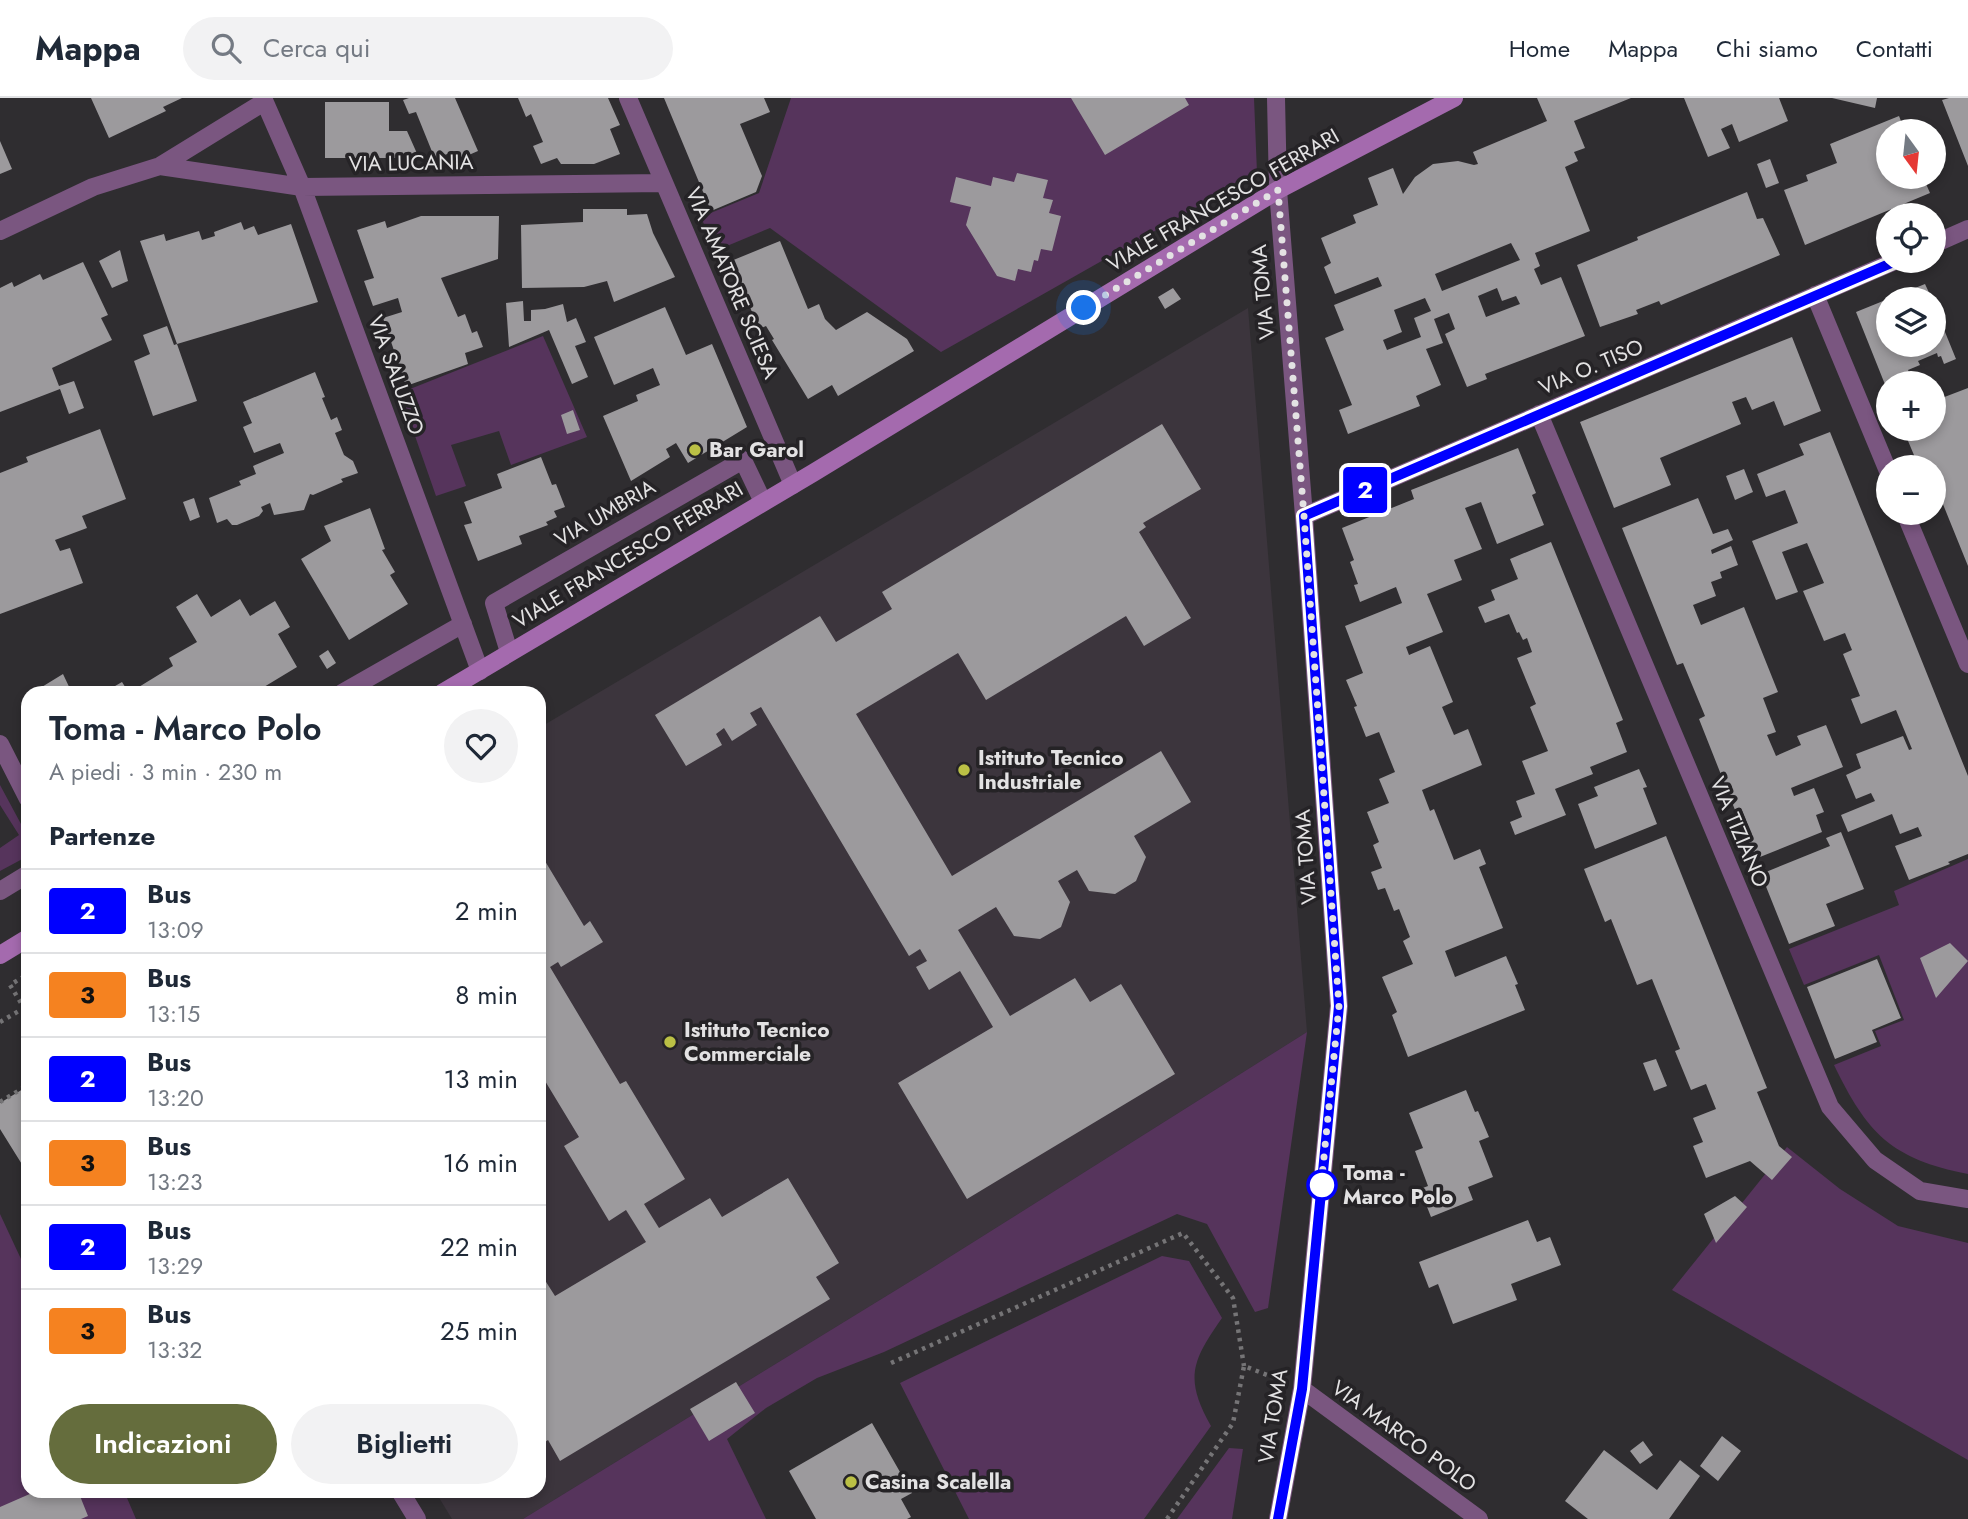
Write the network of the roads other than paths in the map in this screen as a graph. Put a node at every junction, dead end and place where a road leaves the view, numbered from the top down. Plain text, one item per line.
1 (628, 98) edge
2 (1276, 98) edge
3 (1454, 98) edge
4 (263, 100) edge
5 (160, 166) junction
6 (664, 183) junction
7 (302, 187) junction
8 (1278, 190) junction
9 (1968, 229) edge
10 (0, 231) edge
11 (1946, 239) edge
12 (1876, 269) edge
13 (1815, 295) junction
14 (1539, 414) junction
15 (1881, 455) edge
16 (793, 485) junction
17 (763, 502) junction
18 (1304, 516) junction
19 (1910, 525) edge
20 (463, 624) junction
21 (509, 652) junction
22 (1968, 664) edge
23 (480, 671) junction
24 (354, 686) edge
25 (454, 686) edge
26 (0, 744) edge
27 (21, 785) edge
28 (21, 878) edge
29 (0, 891) edge
30 (21, 942) edge
31 (0, 955) edge
32 (1968, 1199) edge
33 (1302, 1389) junction
34 (404, 1498) edge
35 (417, 1519) edge
36 (1278, 1519) edge
37 (1479, 1519) edge

1 - 6 street, VIA AMATORE SCIESA
2 - 8 street, VIA TOMA
3 - 8 street, VIALE FRANCESCO FERRARI
4 - 5 street, VIA LUCANIA
4 - 7 street, VIA SALUZZO
5 - 7 street, VIA LUCANIA
5 - 10 street, VIA LUCANIA
6 - 7 street, VIA LUCANIA
6 - 16 street, VIA AMATORE SCIESA
7 - 20 street, VIA SALUZZO
8 - 16 street, VIALE FRANCESCO FERRARI
8 - 18 street, VIA TOMA
9 - 11 street
12 - 13 street, VIA O. TISO
13 - 14 street, VIA O. TISO
13 - 15 street
14 - 18 street, VIA O. TISO
14 - 32 street, VIA TIZIANO
16 - 17 street, VIALE FRANCESCO FERRARI
17 - 21 street, VIALE FRANCESCO FERRARI
17 - 21 street, VIA UMBRIA
18 - 33 street, VIA TOMA
19 - 22 street
20 - 23 street, VIA SALUZZO
20 - 24 street
21 - 23 street, VIALE FRANCESCO FERRARI
23 - 25 street, VIALE FRANCESCO FERRARI
26 - 27 street
28 - 29 street
30 - 31 street
33 - 36 street, VIA TOMA
33 - 37 street, VIA MARCO POLO
34 - 35 street

